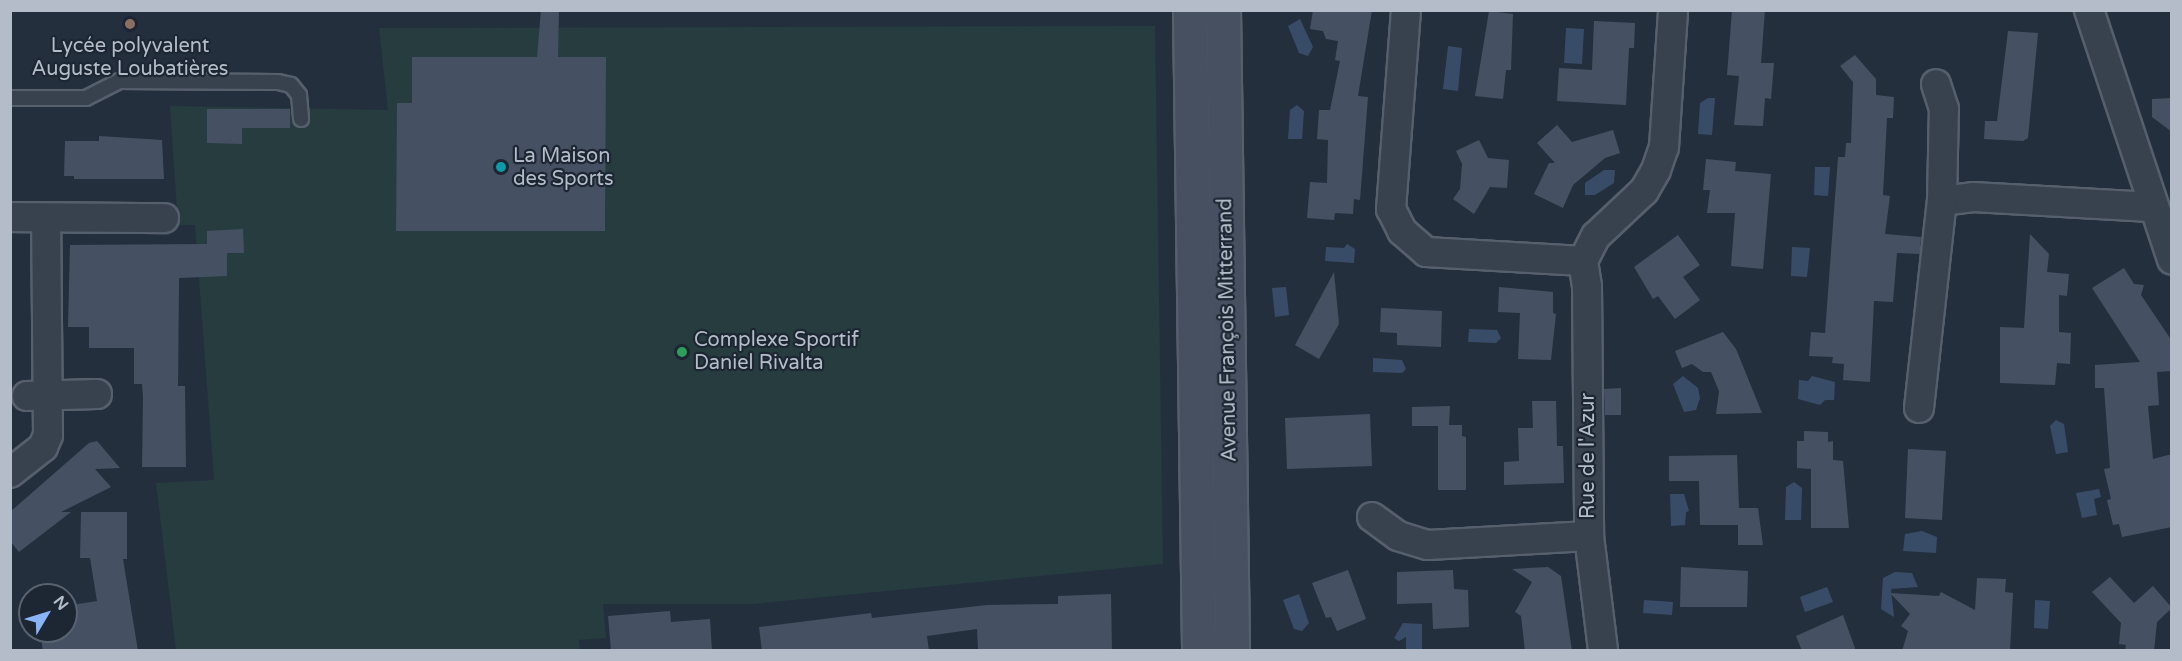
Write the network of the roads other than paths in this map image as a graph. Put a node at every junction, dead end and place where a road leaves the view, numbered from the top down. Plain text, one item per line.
1 (1190, 10) edge
2 (1223, 10) edge
3 (1406, 10) edge
4 (1673, 10) edge
5 (2089, 10) edge
6 (1936, 84) dead end
7 (10, 98) edge
8 (301, 119) dead end
9 (1942, 201) junction
10 (2151, 207) junction
11 (10, 217) edge
12 (46, 218) junction
13 (164, 218) dead end
14 (2169, 252) edge
15 (1583, 261) junction
16 (97, 394) dead end
17 (37, 395) junction
18 (1919, 408) dead end
19 (10, 473) edge
20 (1372, 517) dead end
21 (1589, 536) junction
22 (1199, 651) edge
23 (1232, 651) edge
24 (1603, 651) edge

1 - 22 main road, Avenue François Mitterrand
2 - 23 main road, Avenue François Mitterrand
3 - 15 street
4 - 15 street
5 - 10 street
6 - 9 street
7 - 8 lane
9 - 10 street
9 - 18 street
10 - 14 street
11 - 12 street
12 - 13 street
12 - 17 street
15 - 21 street, Rue de l'Azur
16 - 17 street
17 - 19 street
20 - 21 street
21 - 24 street, Rue de l'Azur

